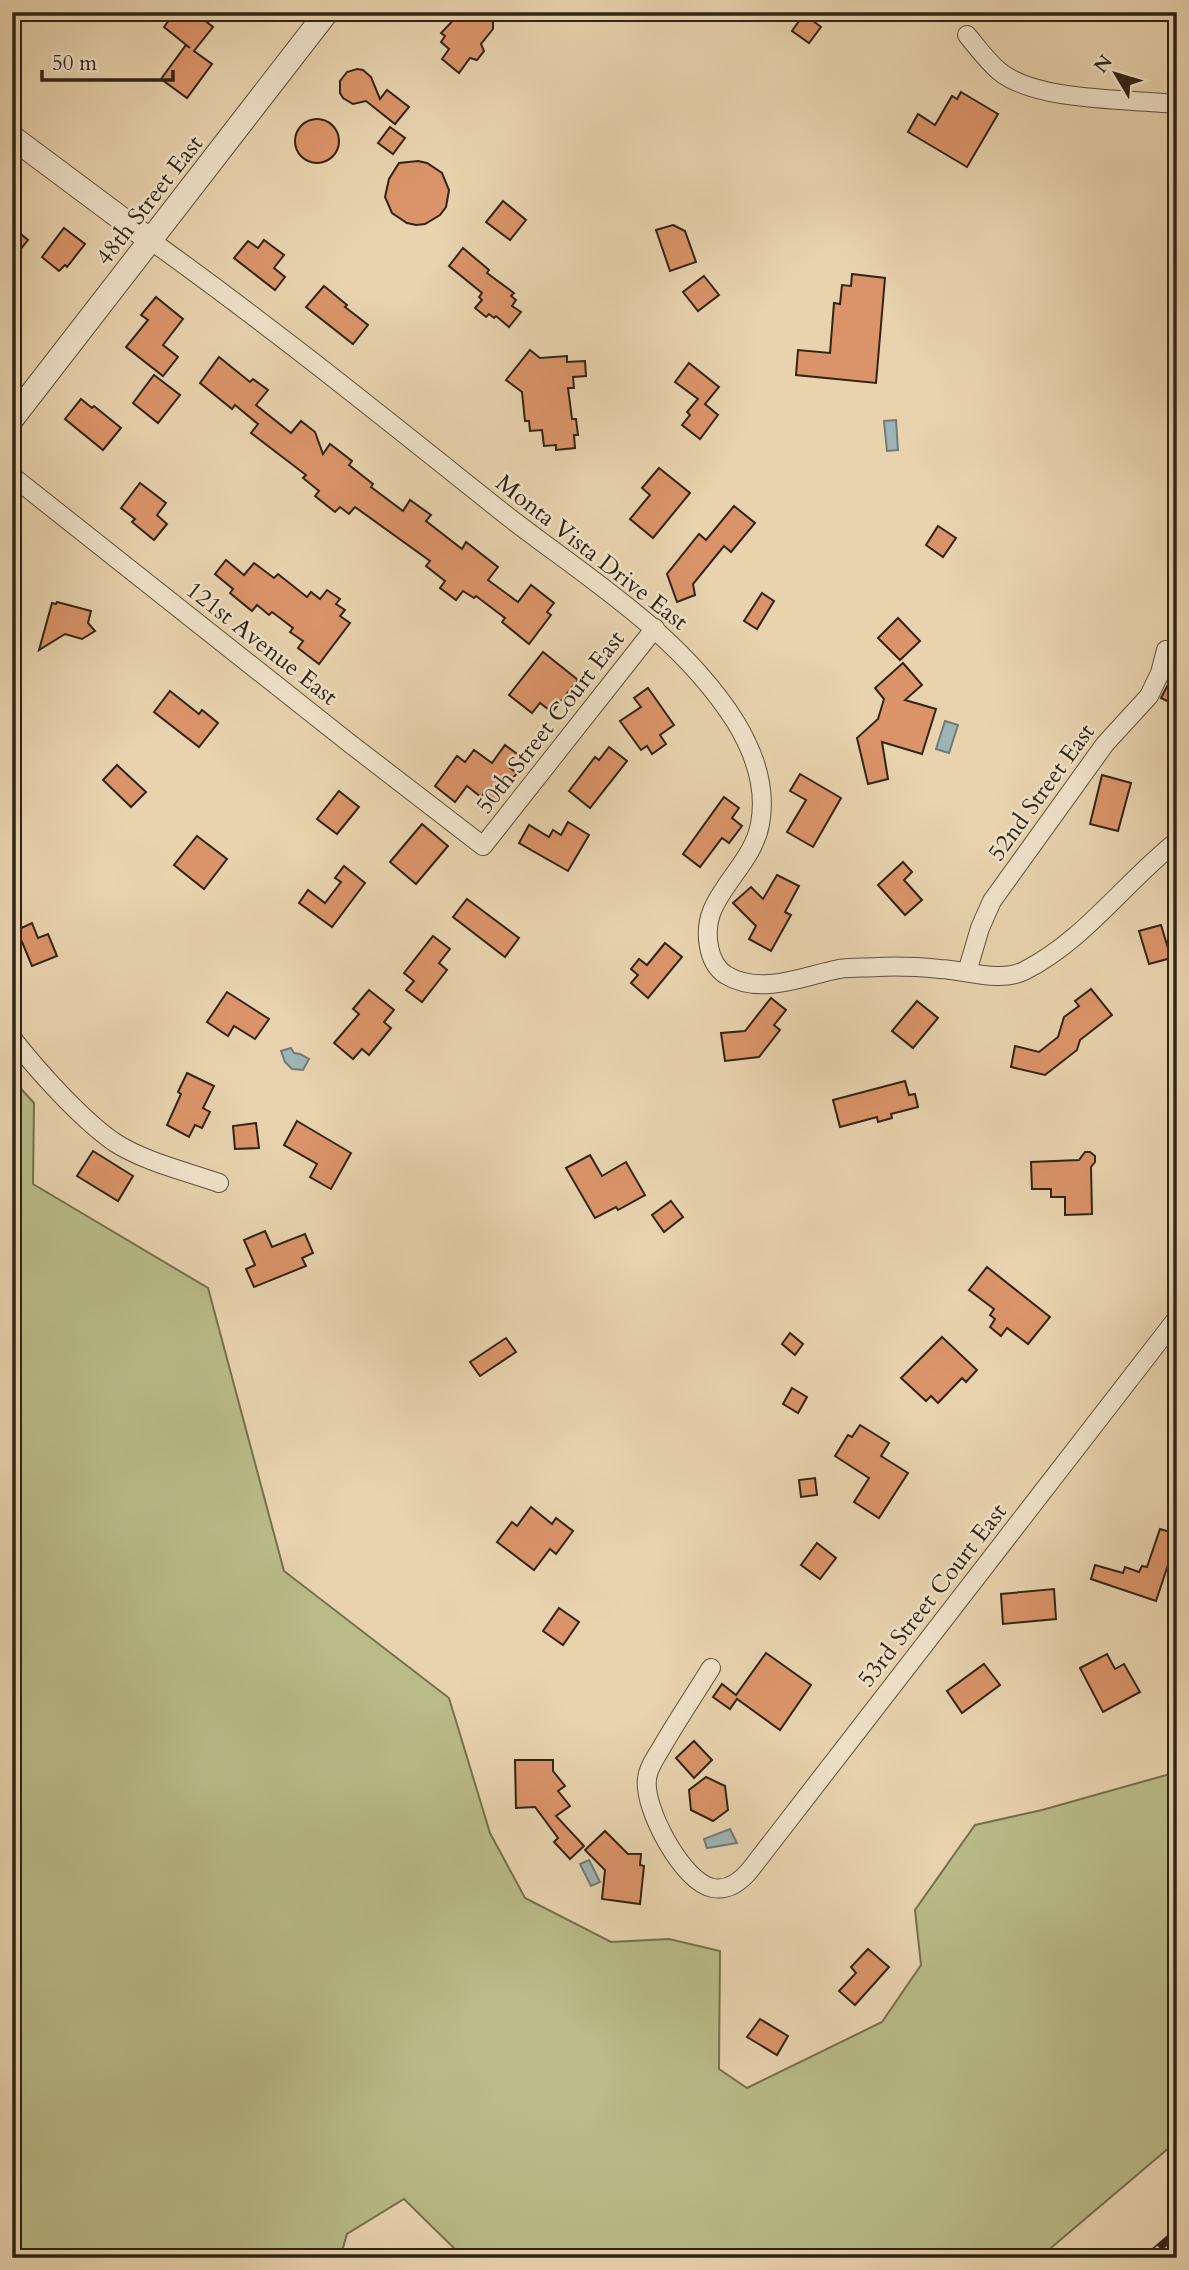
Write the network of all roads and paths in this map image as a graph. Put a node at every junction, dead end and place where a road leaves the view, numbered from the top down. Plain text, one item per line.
1 (327, 12) edge
2 (967, 35) dead end
3 (1177, 104) edge
4 (12, 137) edge
5 (150, 240) junction
6 (12, 419) edge
7 (12, 476) edge
8 (655, 628) junction
9 (1166, 650) dead end
10 (1177, 841) edge
11 (483, 846) joint
12 (967, 972) junction
13 (12, 1038) edge
14 (219, 1183) dead end
15 (1177, 1318) edge
16 (711, 1668) dead end

1 - 5 street, 48th Street East
2 - 3 street
4 - 5 street
5 - 6 street, 48th Street East
5 - 8 street, Monta Vista Drive East
7 - 11 street, 121st Avenue East
8 - 11 street, 50th Street Court East
8 - 12 street, Monta Vista Drive East
9 - 12 street, 52nd Street East
10 - 12 street, Monta Vista Drive East
13 - 14 street
15 - 16 street, 53rd Street Court East

